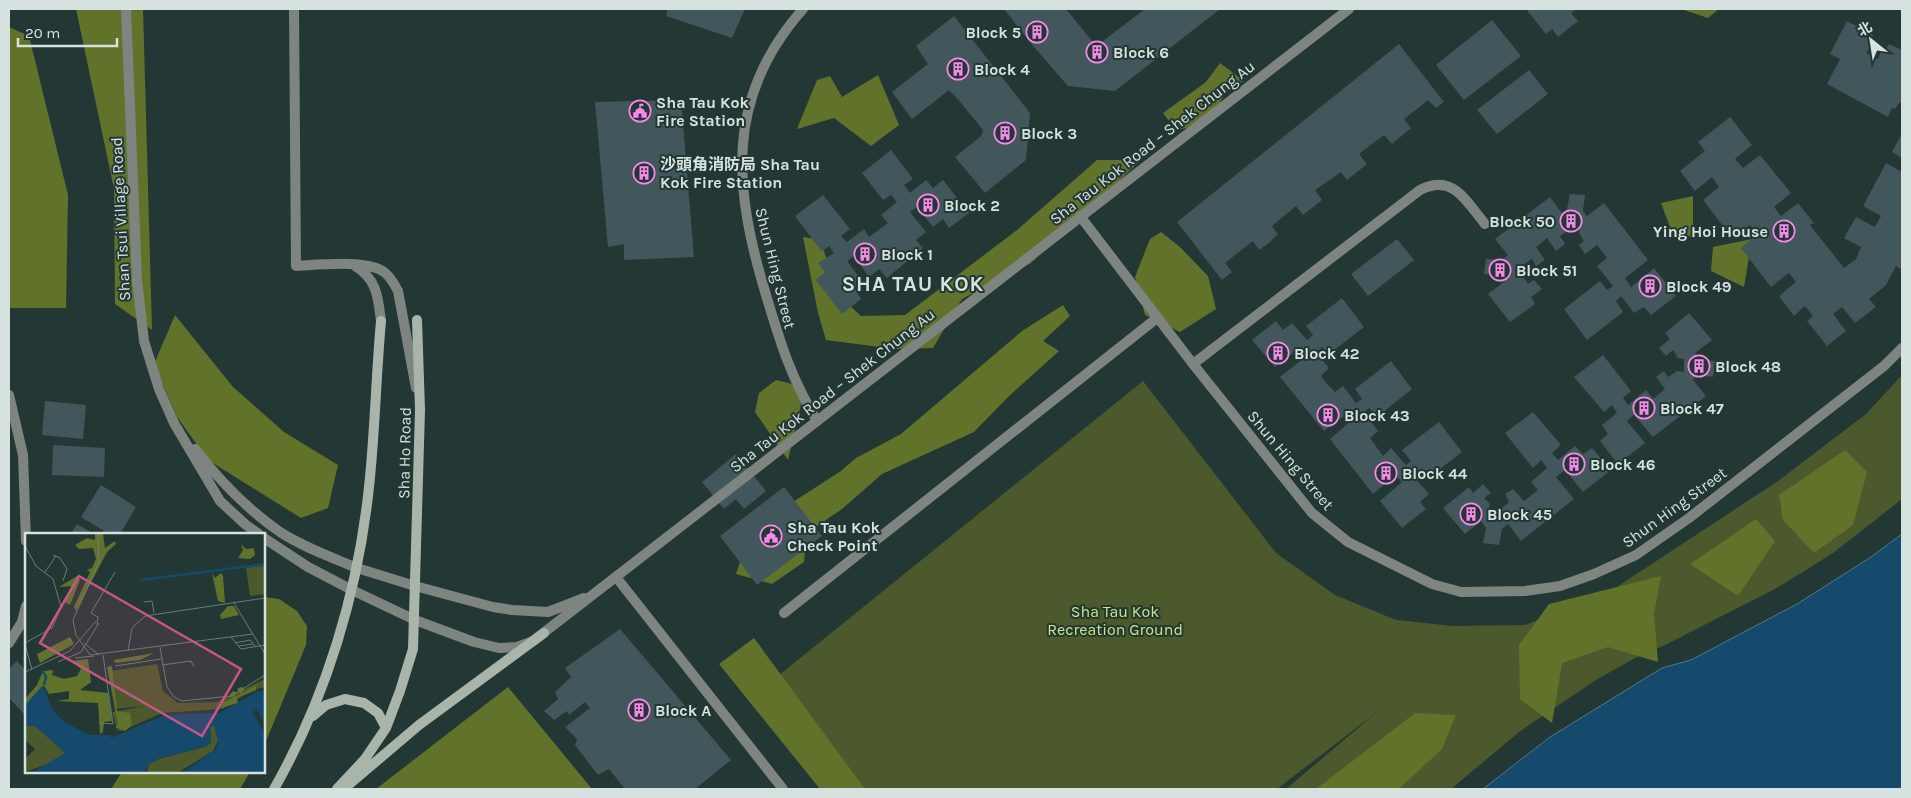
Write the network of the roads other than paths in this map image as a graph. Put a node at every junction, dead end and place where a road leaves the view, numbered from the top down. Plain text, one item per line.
1 (126, 9) edge
2 (294, 9) edge
3 (803, 9) edge
4 (1349, 9) edge
5 (1080, 216) junction
6 (1485, 224) dead end
7 (353, 265) junction
8 (1157, 318) junction
9 (417, 320) dead end
10 (381, 321) joint
11 (1902, 348) edge
12 (1193, 364) junction
13 (9, 395) edge
14 (420, 410) junction
15 (818, 421) junction
16 (174, 423) junction
17 (26, 533) edge
18 (257, 533) edge
19 (265, 539) edge
20 (357, 568) junction
21 (616, 577) junction
22 (415, 586) junction
23 (352, 590) junction
24 (595, 594) junction
25 (25, 610) edge
26 (784, 613) dead end
27 (415, 620) junction
28 (544, 633) junction
29 (9, 642) edge
30 (310, 718) junction
31 (386, 728) junction
32 (274, 789) edge
33 (337, 789) edge
34 (344, 789) edge
35 (783, 789) edge

1 - 16 street, Shan Tsui Village Road
2 - 7 street
3 - 15 street, Shun Hing Street
4 - 5 street, Sha Tau Kok Road – Shek Chung Au
5 - 8 street, Shun Hing Street
5 - 15 street, Sha Tau Kok Road – Shek Chung Au
6 - 12 street
7 - 10 street
7 - 14 street
8 - 12 street, Shun Hing Street
8 - 26 street
9 - 14 main road, Sha Ho Road
10 - 20 main road, Sha Ho Road
11 - 12 street, Shun Hing Street
13 - 17 street
14 - 22 main road, Sha Ho Road
15 - 21 street, Sha Tau Kok Road – Shek Chung Au
16 - 18 street, Shan Tsui Village Road
16 - 20 street, Shan Tsui Village Road
19 - 23 street
20 - 22 street, Sha Tau Kok Road – Shek Chung Au
20 - 23 main road
21 - 24 street, Sha Tau Kok Road – Shek Chung Au
21 - 35 street
22 - 24 street, Sha Tau Kok Road – Shek Chung Au
22 - 27 main road
23 - 27 street, Sha Tau Kok Road – Shek Chung Au
23 - 30 main road
24 - 28 street, Sha Tau Kok Road – Shek Chung Au
25 - 29 street
27 - 28 street, Sha Tau Kok Road – Shek Chung Au
27 - 31 main road
28 - 34 main road
30 - 31 main road
30 - 32 main road
31 - 33 main road

